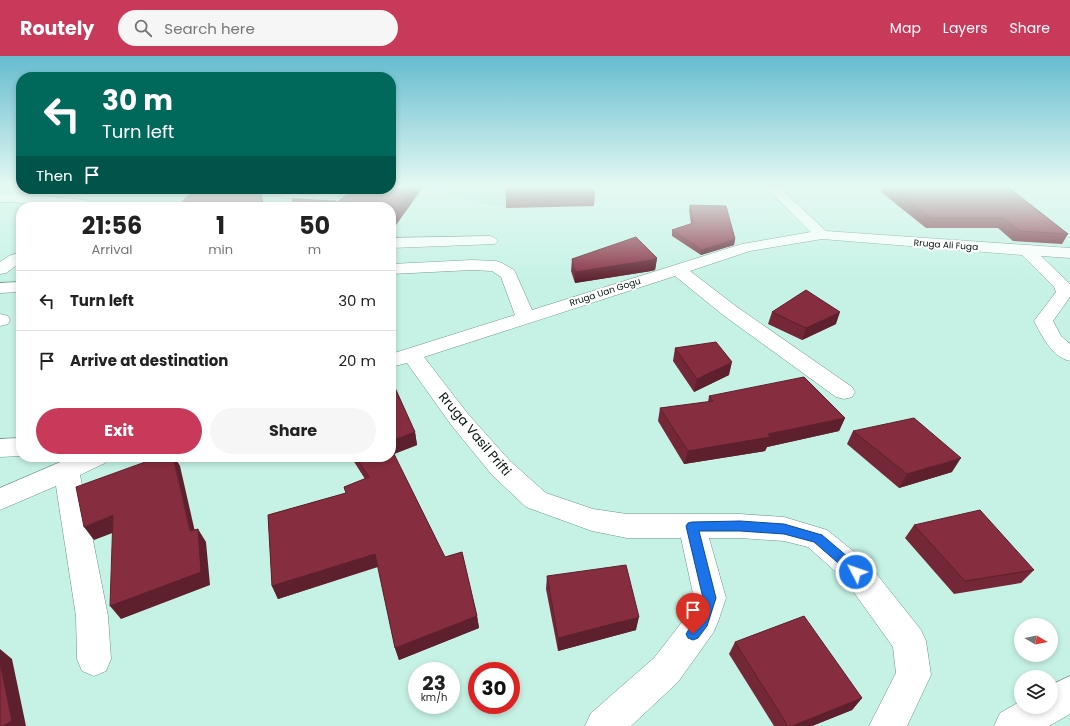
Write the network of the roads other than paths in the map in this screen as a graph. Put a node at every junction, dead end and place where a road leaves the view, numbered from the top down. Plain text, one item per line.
1 (805, 218) edge
2 (822, 235) junction
3 (490, 241) dead end
4 (396, 243) edge
5 (1026, 250) junction
6 (1070, 253) edge
7 (16, 259) edge
8 (0, 269) edge
9 (396, 269) edge
10 (677, 269) junction
11 (16, 287) edge
12 (0, 288) edge
13 (526, 318) junction
14 (1070, 355) edge
15 (401, 358) edge
16 (844, 392) dead end
17 (16, 447) edge
18 (0, 448) edge
19 (84, 462) edge
20 (66, 470) junction
21 (0, 498) edge
22 (692, 526) junction
23 (94, 659) dead end
24 (1070, 694) edge
25 (1058, 701) edge
26 (1034, 714) edge
27 (604, 726) edge
28 (888, 726) edge
29 (1013, 726) edge

1 - 2 street
2 - 5 street, Rruga Ali Fuga
2 - 10 street, Rruga Uan Gogu
3 - 4 street
5 - 6 street, Rruga Ali Fuga
5 - 14 street
7 - 8 street
9 - 13 street
10 - 13 street, Rruga Uan Gogu
10 - 16 street
11 - 12 street
13 - 15 street, Rruga Uan Gogu
15 - 22 street, Rruga Vasil Prifti
17 - 18 street
19 - 20 street
20 - 21 street
20 - 23 street
22 - 27 street
22 - 28 street, Rruga Vasil Prifti
24 - 25 street
26 - 29 street

